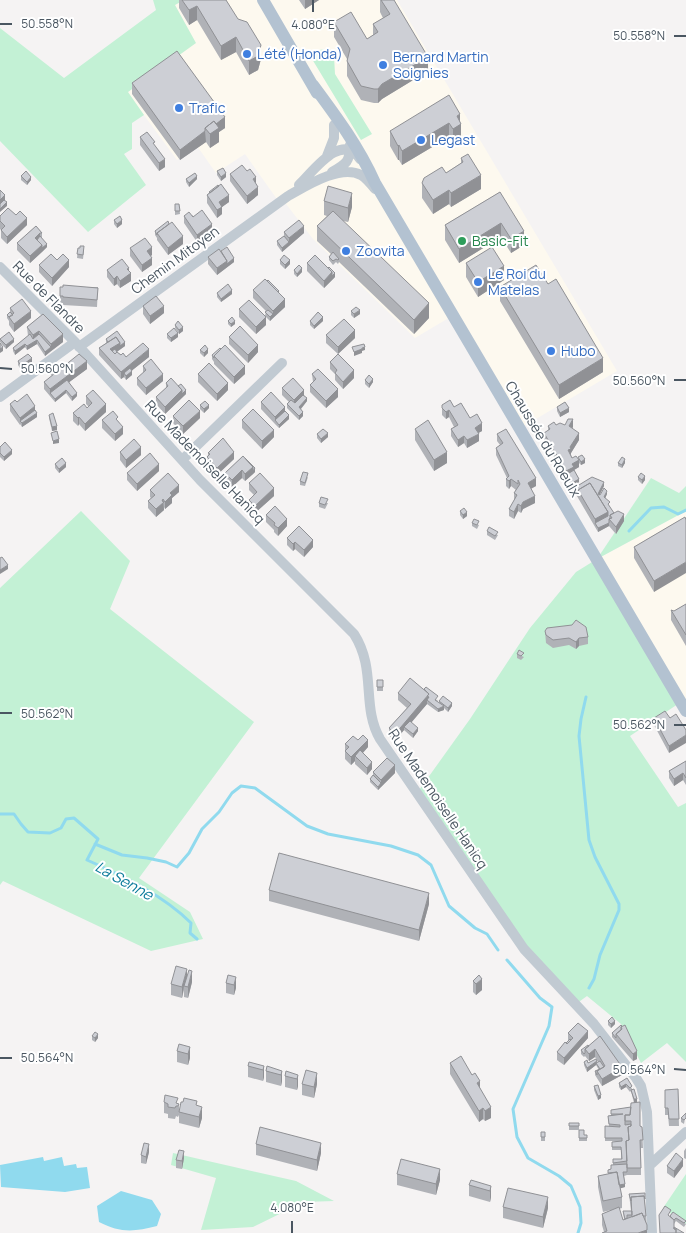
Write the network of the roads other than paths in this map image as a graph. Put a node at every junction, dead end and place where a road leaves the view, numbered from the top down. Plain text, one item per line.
1 (263, 0) edge
2 (338, 124) junction
3 (350, 151) junction
4 (326, 157) junction
5 (316, 180) junction
6 (375, 183) junction
7 (288, 196) junction
8 (384, 197) junction
9 (0, 267) edge
10 (77, 345) junction
11 (282, 363) dead end
12 (0, 398) edge
13 (182, 460) junction
14 (686, 711) edge
15 (686, 1132) edge
16 (650, 1165) junction
17 (652, 1233) edge

1 - 2 main road
2 - 3 main road
2 - 4 street
2 - 6 main road
3 - 4 street
3 - 5 street
3 - 6 main road
4 - 7 street
5 - 7 street
5 - 8 street
6 - 8 main road, Chaussée du Roeulx
7 - 10 street, Chemin Mitoyen
8 - 14 main road, Chaussée du Roeulx
9 - 10 street, Rue de Flandre
10 - 12 street, Chemin Mitoyen
10 - 13 street, Rue Mademoiselle Hanicq
11 - 13 street
13 - 16 street, Rue Mademoiselle Hanicq
15 - 16 street
16 - 17 street, Rue Mademoiselle Hanicq

